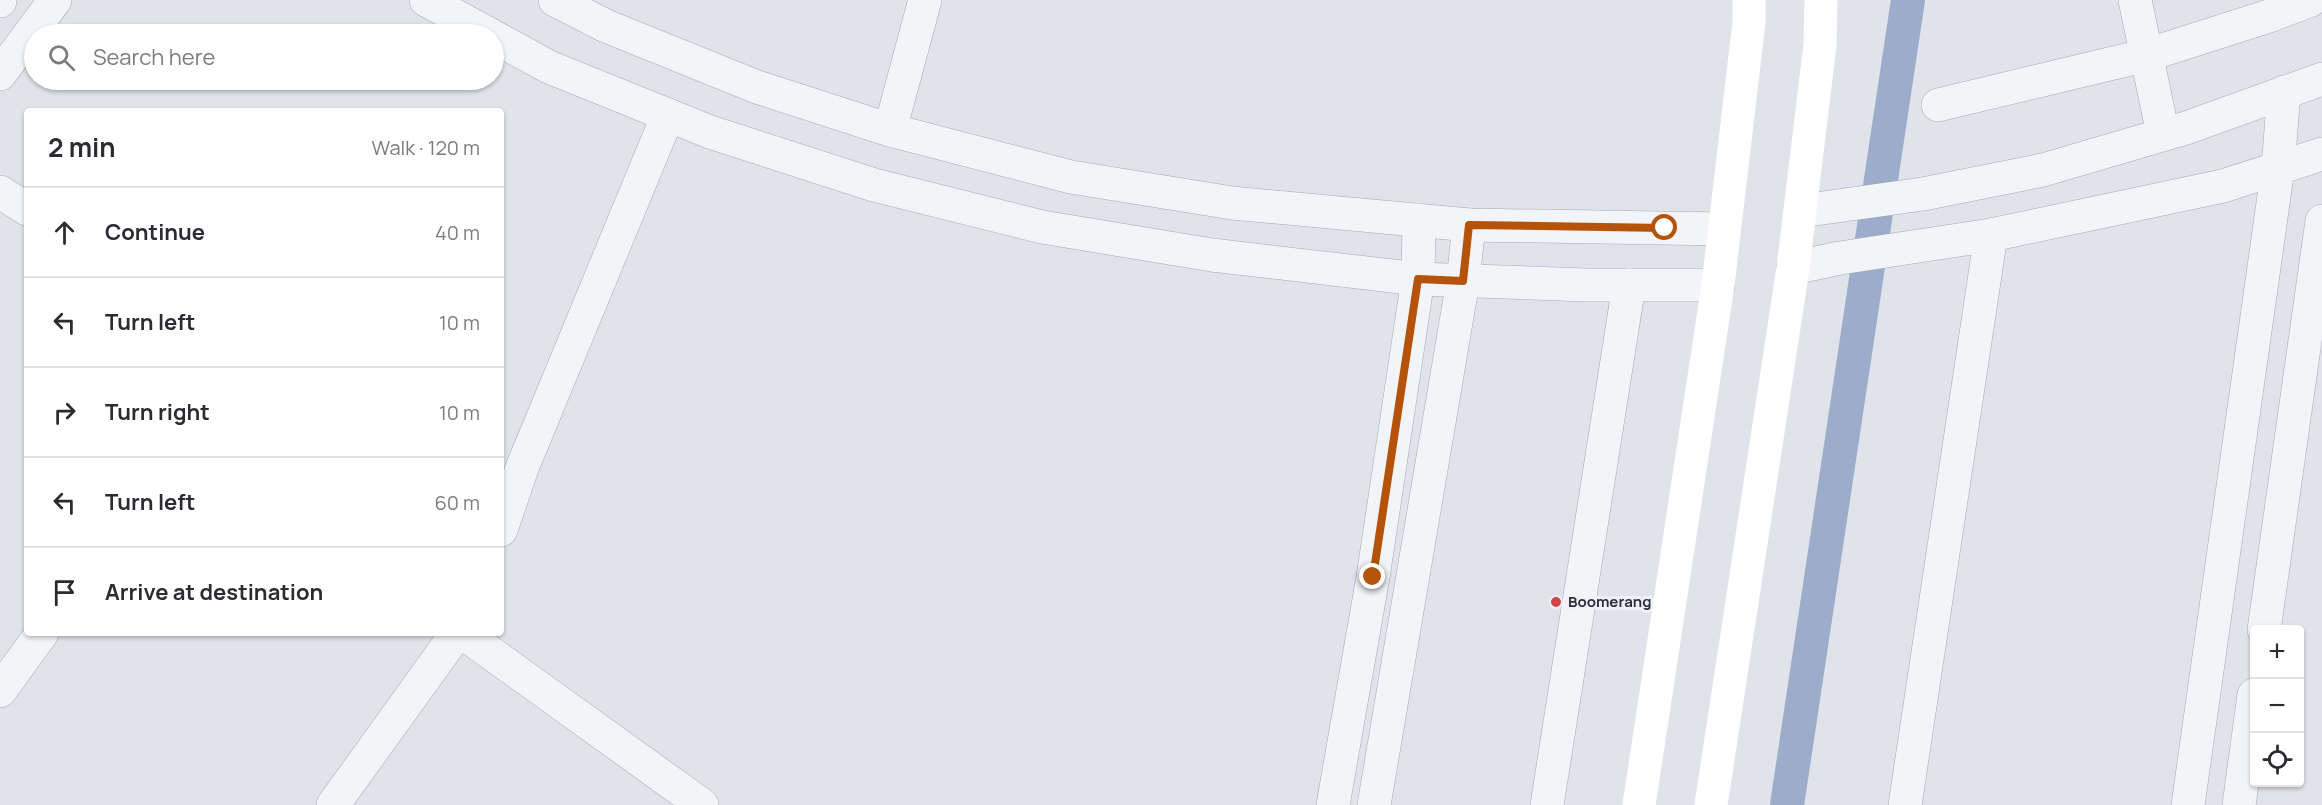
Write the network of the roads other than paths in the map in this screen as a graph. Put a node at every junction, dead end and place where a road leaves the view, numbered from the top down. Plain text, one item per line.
1 (55, 0) edge
2 (426, 0) edge
3 (555, 0) edge
4 (925, 0) edge
5 (1749, 0) edge
6 (1821, 0) edge
7 (2135, 0) edge
8 (2311, 0) edge
9 (37, 24) edge
10 (470, 24) edge
11 (24, 42) edge
12 (504, 42) edge
13 (2147, 55) junction
14 (0, 74) edge
15 (2322, 79) edge
16 (2284, 92) junction
17 (1938, 105) dead end
18 (668, 116) junction
19 (891, 130) junction
20 (2163, 134) junction
21 (2322, 154) edge
22 (2278, 168) junction
23 (0, 192) edge
24 (24, 207) edge
25 (1801, 211) junction
26 (1419, 220) junction
27 (2322, 221) edge
28 (1469, 225) junction
29 (1724, 229) junction
30 (1991, 235) junction
31 (1793, 268) junction
32 (1418, 279) junction
33 (1463, 281) junction
34 (1629, 285) junction
35 (1718, 285) junction
36 (2260, 294) junction
37 (2317, 302) edge
38 (512, 464) edge
39 (504, 512) edge
40 (2265, 625) edge
41 (40, 636) edge
42 (455, 636) edge
43 (467, 636) edge
44 (0, 691) edge
45 (2250, 722) edge
46 (333, 805) edge
47 (702, 805) edge
48 (1333, 805) edge
49 (1374, 805) edge
50 (1547, 805) edge
51 (1639, 805) edge
52 (1711, 805) edge
53 (1905, 805) edge
54 (2188, 805) edge
55 (2238, 805) edge

1 - 9 street
2 - 10 street
3 - 19 street
4 - 19 street
5 - 29 main road
6 - 25 main road
7 - 13 street
8 - 13 street
11 - 14 street
12 - 18 street
13 - 17 street
13 - 20 street
15 - 16 street
16 - 20 street
16 - 22 street
18 - 32 street
18 - 38 street
19 - 26 street
20 - 25 street
21 - 22 street
22 - 30 street
22 - 36 street
23 - 24 street
25 - 31 main road
26 - 28 street
26 - 32 street
27 - 37 street
28 - 29 street
28 - 33 street
29 - 35 main road
30 - 31 street
30 - 53 street
31 - 52 main road
32 - 33 street
32 - 48 street
33 - 34 street
33 - 49 street
34 - 35 street
34 - 50 street
35 - 51 main road
36 - 37 street
36 - 54 street
37 - 40 street
38 - 39 street
41 - 44 street
42 - 46 street
43 - 47 street
45 - 55 street

